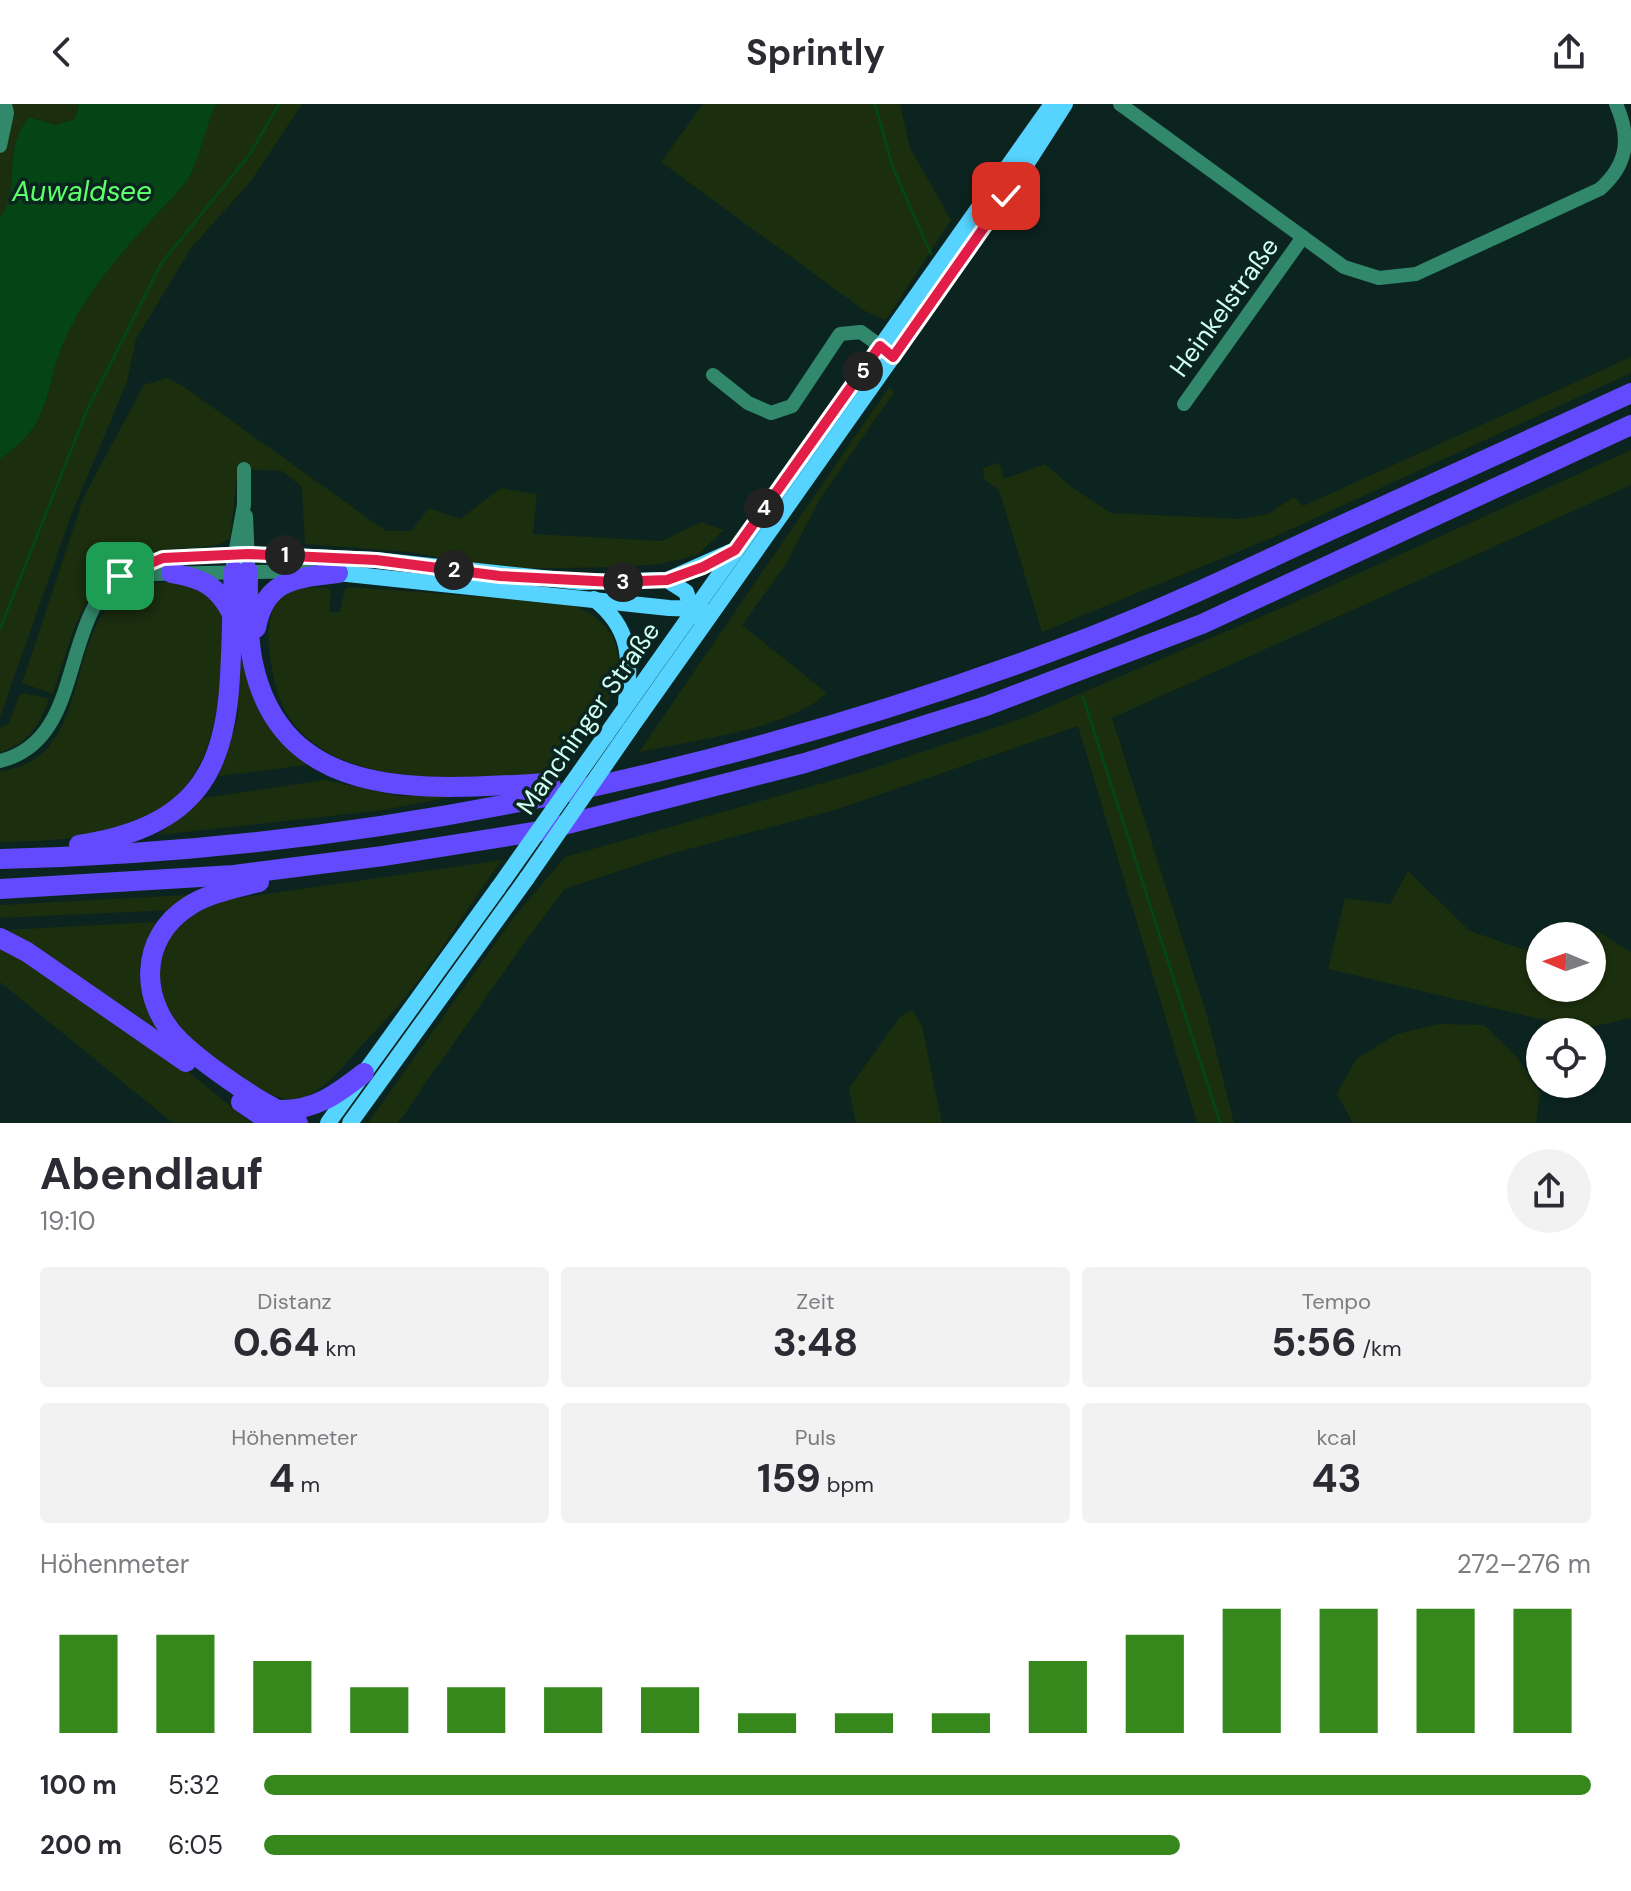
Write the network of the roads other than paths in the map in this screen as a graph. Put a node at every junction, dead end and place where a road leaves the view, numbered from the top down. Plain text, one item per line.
1 (5, 104) edge
2 (1052, 104) edge
3 (1065, 104) edge
4 (1120, 104) edge
5 (1616, 104) edge
6 (0, 146) edge
7 (1303, 237) junction
8 (887, 352) junction
9 (713, 375) dead end
10 (1631, 393) edge
11 (1184, 404) dead end
12 (1631, 425) edge
13 (244, 469) dead end
14 (735, 550) junction
15 (241, 563) junction
16 (171, 573) junction
17 (338, 573) junction
18 (667, 580) junction
19 (101, 598) junction
20 (593, 598) junction
21 (718, 605) junction
22 (693, 609) junction
23 (232, 614) junction
24 (693, 637) junction
25 (252, 659) junction
26 (626, 704) junction
27 (0, 761) edge
28 (614, 781) junction
29 (0, 858) edge
30 (329, 864) junction
31 (0, 889) edge
32 (0, 938) edge
33 (364, 1073) junction
34 (269, 1118) edge
35 (298, 1123) edge
36 (328, 1123) edge
37 (350, 1123) edge

1 - 6 street
2 - 8 main road, Manchinger Straße
3 - 8 main road, Manchinger Straße
4 - 7 street
5 - 7 street
7 - 11 street, Heinkelstraße
8 - 9 street
8 - 14 main road, Manchinger Straße
8 - 21 main road, Manchinger Straße
10 - 28 highway
12 - 30 highway
13 - 15 street
14 - 18 main road
14 - 22 main road, Manchinger Straße
15 - 16 street
15 - 17 street
15 - 18 main road
15 - 19 street
15 - 23 highway
15 - 25 highway
16 - 19 street
16 - 23 highway
17 - 20 main road
17 - 25 highway
18 - 22 main road
19 - 27 street
20 - 22 main road
20 - 26 main road
21 - 22 main road
21 - 24 main road, Manchinger Straße
22 - 24 main road
22 - 26 main road, Manchinger Straße
23 - 29 highway
24 - 37 main road, Manchinger Straße, bridge
25 - 28 highway
26 - 33 main road, Manchinger Straße, bridge
28 - 29 highway
30 - 31 highway
30 - 34 highway
32 - 34 highway
33 - 34 highway
33 - 36 main road, Manchinger Straße
34 - 35 highway

